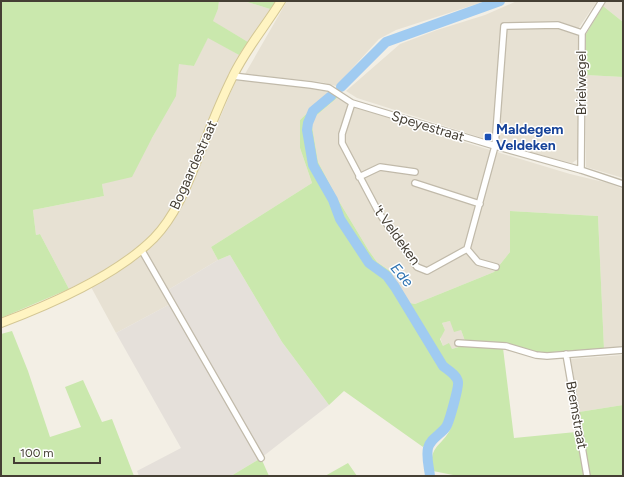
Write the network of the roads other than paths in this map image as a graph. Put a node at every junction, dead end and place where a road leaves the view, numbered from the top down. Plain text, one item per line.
1 (281, 1) edge
2 (602, 1) edge
3 (582, 33) junction
4 (233, 76) junction
5 (352, 103) junction
6 (495, 146) junction
7 (580, 170) junction
8 (415, 172) dead end
9 (359, 176) junction
10 (415, 183) dead end
11 (623, 184) edge
12 (480, 204) junction
13 (141, 249) junction
14 (467, 249) junction
15 (496, 267) dead end
16 (1, 323) edge
17 (458, 343) dead end
18 (623, 350) edge
19 (566, 354) junction
20 (261, 458) dead end
21 (587, 476) edge

1 - 4 street, Bogaardestraat
2 - 3 street, Brielwegel
3 - 6 street
3 - 7 street, Brielwegel
4 - 5 street, Speyestraat
4 - 13 street, Bogaardestraat
5 - 6 street, Speyestraat
5 - 9 street, 't Veldeken
6 - 7 street, Speyestraat
6 - 12 street
7 - 11 street, Speyestraat
8 - 9 street
9 - 14 street, 't Veldeken
10 - 12 street
12 - 14 street
13 - 16 street, Bogaardestraat
13 - 20 street
14 - 15 street
17 - 19 street
18 - 19 street
19 - 21 street, Bremstraat

